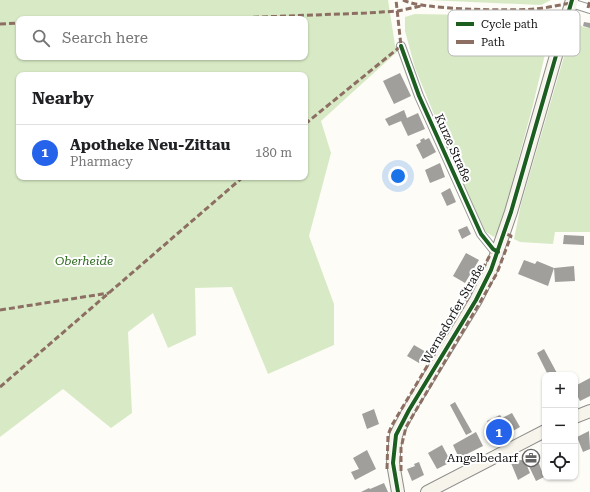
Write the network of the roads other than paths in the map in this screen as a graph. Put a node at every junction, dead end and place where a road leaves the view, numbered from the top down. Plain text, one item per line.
1 (572, 1) edge
2 (590, 8) edge
3 (401, 46) dead end
4 (556, 56) edge
5 (498, 252) junction
6 (590, 411) edge
7 (578, 417) edge
8 (542, 433) edge
9 (398, 492) edge
10 (427, 492) edge

1 - 2 street
3 - 5 street, Kurze Straße
4 - 5 main road, Wernsdorfer Straße
5 - 9 main road, Wernsdorfer Straße
6 - 7 main road
8 - 10 main road

